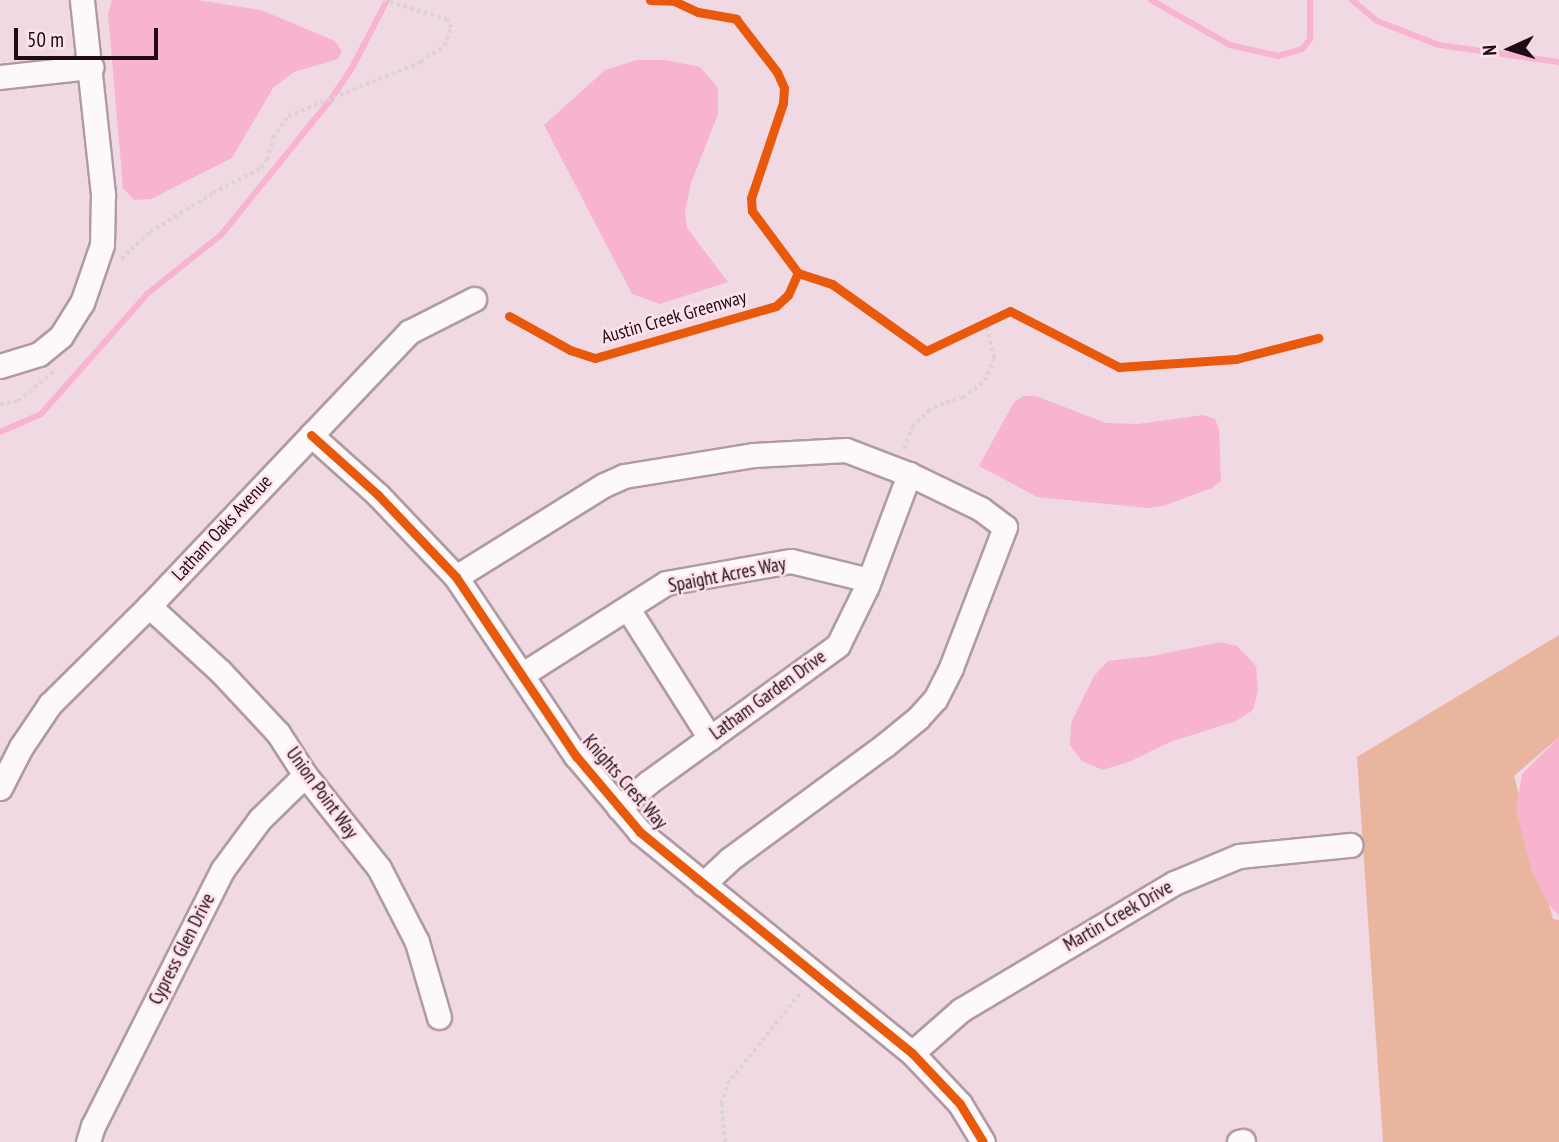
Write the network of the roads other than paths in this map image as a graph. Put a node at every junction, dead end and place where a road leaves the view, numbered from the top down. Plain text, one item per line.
1 (82, 0) edge
2 (91, 67) junction
3 (0, 77) edge
4 (474, 299) dead end
5 (0, 366) edge
6 (311, 435) junction
7 (905, 464) junction
8 (456, 578) junction
9 (869, 580) junction
10 (149, 606) junction
11 (628, 609) junction
12 (523, 674) junction
13 (710, 738) junction
14 (305, 775) junction
15 (0, 788) edge
16 (620, 808) junction
17 (1350, 845) dead end
18 (703, 884) junction
19 (439, 1017) dead end
20 (912, 1053) junction
21 (88, 1142) edge
22 (983, 1142) edge

1 - 2 street
2 - 3 street
2 - 5 street
4 - 6 street, Latham Oaks Avenue
6 - 8 street, Knights Crest Way
6 - 10 street, Latham Oaks Avenue
7 - 8 street
7 - 9 street, Latham Garden Drive
7 - 18 street
8 - 12 street, Knights Crest Way
9 - 11 street, Spaight Acres Way
9 - 13 street, Latham Garden Drive
10 - 14 street, Union Point Way
10 - 15 street, Latham Oaks Avenue
11 - 12 street, Spaight Acres Way
11 - 13 street
12 - 16 street, Knights Crest Way
13 - 16 street, Latham Garden Drive
14 - 19 street, Union Point Way
14 - 21 street, Cypress Glen Drive
16 - 18 street, Knights Crest Way
17 - 20 street, Martin Creek Drive
18 - 20 street, Knights Crest Way
20 - 22 street, Knights Crest Way

